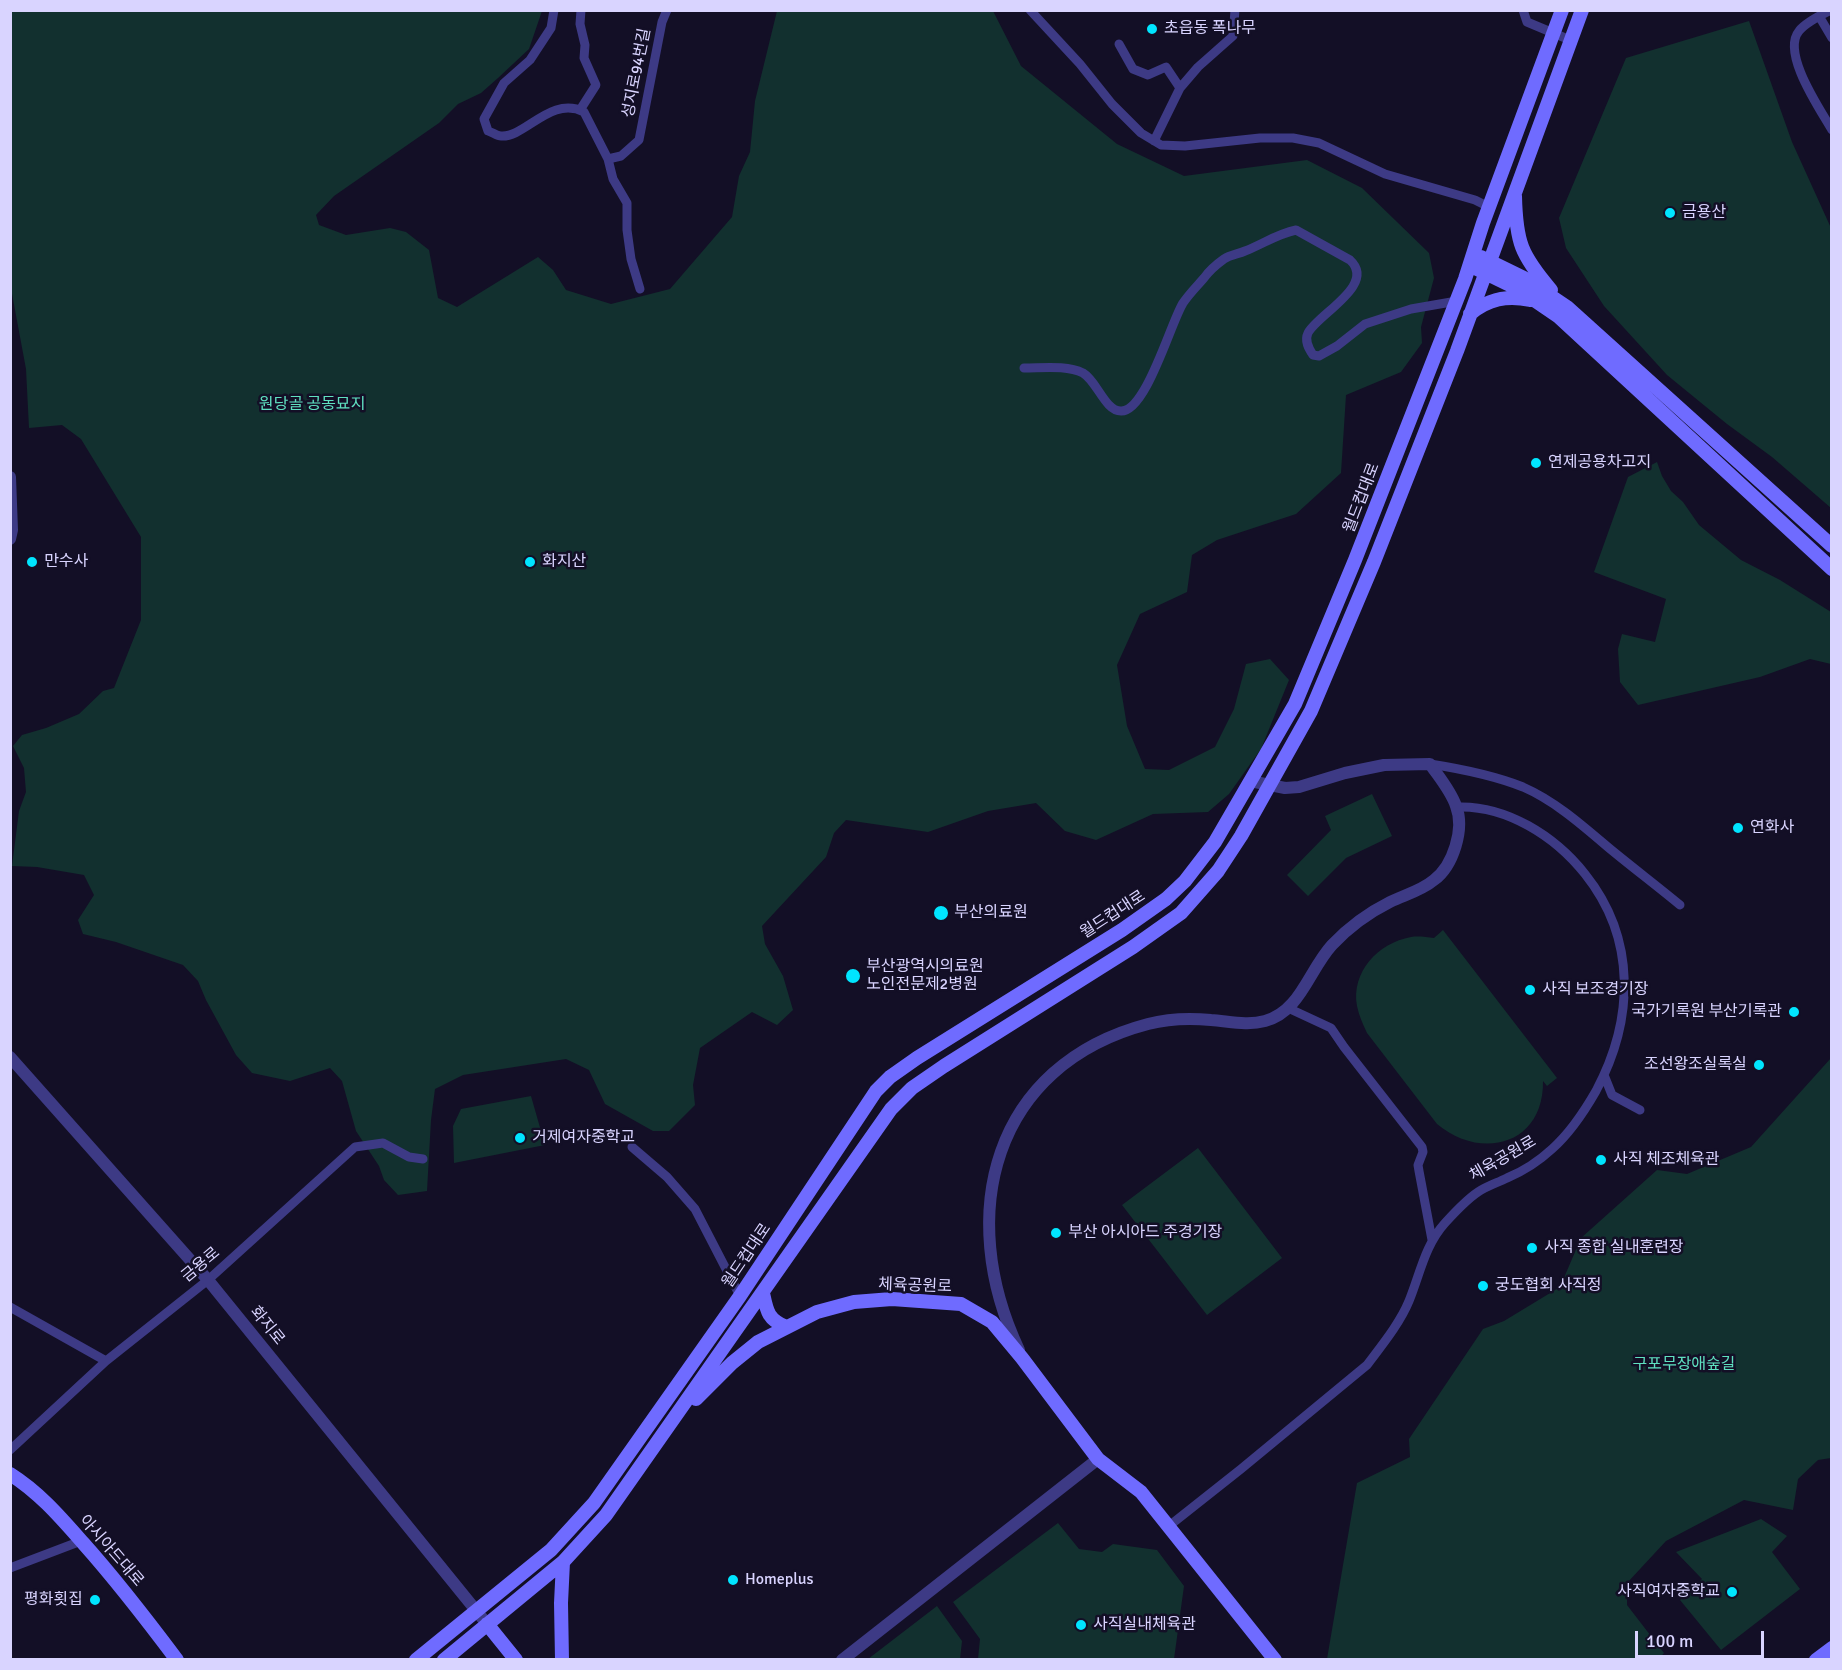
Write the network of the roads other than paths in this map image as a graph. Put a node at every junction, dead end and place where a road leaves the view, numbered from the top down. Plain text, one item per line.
1 (554, 10) edge
2 (581, 10) edge
3 (667, 10) edge
4 (1030, 10) edge
5 (1235, 10) edge
6 (1523, 10) edge
7 (1562, 10) edge
8 (1582, 10) edge
9 (1831, 10) edge
10 (1819, 16) junction
11 (1553, 32) junction
12 (1832, 38) edge
13 (1570, 40) junction
14 (1119, 44) dead end
15 (1180, 88) junction
16 (580, 110) junction
17 (1832, 130) edge
18 (1154, 141) junction
19 (608, 159) junction
20 (1515, 189) junction
21 (1489, 207) junction
22 (1471, 260) junction
23 (1486, 266) junction
24 (640, 289) dead end
25 (1457, 301) junction
26 (1538, 302) junction
27 (1567, 307) junction
28 (1470, 314) junction
29 (1024, 368) dead end
30 (10, 477) edge
31 (11, 533) edge
32 (1832, 546) edge
33 (1832, 569) edge
34 (1430, 764) junction
35 (1250, 781) junction
36 (1269, 787) junction
37 (1457, 807) junction
38 (1680, 905) dead end
39 (1288, 1008) junction
40 (10, 1057) edge
41 (1604, 1076) junction
42 (1640, 1110) dead end
43 (632, 1147) dead end
44 (423, 1159) dead end
45 (1432, 1240) junction
46 (208, 1280) junction
47 (763, 1293) junction
48 (740, 1296) junction
49 (10, 1307) edge
50 (786, 1327) junction
51 (1022, 1358) junction
52 (106, 1361) junction
53 (673, 1421) junction
54 (10, 1450) edge
55 (1098, 1459) junction
56 (10, 1474) edge
57 (1168, 1526) junction
58 (81, 1541) junction
59 (563, 1562) junction
60 (10, 1568) edge
61 (476, 1611) junction
62 (487, 1624) junction
63 (1832, 1648) edge
64 (177, 1659) edge
65 (416, 1659) edge
66 (444, 1659) edge
67 (516, 1659) edge
68 (562, 1659) edge
69 (842, 1659) edge
70 (1275, 1659) edge
71 (1816, 1659) edge

1 - 16 street
2 - 16 street
3 - 19 street, 성지로94번길
4 - 18 street
5 - 15 street
6 - 11 street
7 - 11 main road, 월드컵대로
8 - 13 main road, 월드컵대로
9 - 10 street
10 - 12 street
10 - 17 street
11 - 13 street
11 - 21 main road, 월드컵대로
13 - 20 main road, 월드컵대로
14 - 15 street
15 - 18 street
16 - 19 street
18 - 21 street
19 - 24 street
20 - 23 main road, 월드컵대로
20 - 27 main road
21 - 22 main road, 월드컵대로
22 - 23 main road
22 - 25 main road, 월드컵대로
23 - 26 main road
23 - 27 main road
23 - 28 main road, 월드컵대로
25 - 29 street
25 - 35 main road, 월드컵대로
26 - 28 main road
26 - 33 main road
27 - 32 main road
28 - 36 main road, 월드컵대로
30 - 31 street
34 - 36 street
34 - 37 street
34 - 38 street
35 - 36 street
35 - 48 main road, 월드컵대로
36 - 47 main road, 월드컵대로
37 - 39 street
37 - 41 street, 체육공원로
39 - 45 street
39 - 51 street
40 - 46 street, 화지로
41 - 42 street
41 - 45 street, 체육공원로
43 - 48 street
44 - 46 street, 금용로
45 - 57 street, 체육공원로
46 - 52 street, 금용로
46 - 61 street, 화지로
47 - 50 main road
47 - 53 main road, 월드컵대로
48 - 61 main road, 월드컵대로
49 - 52 street
50 - 51 main road, 체육공원로
50 - 53 main road, 체육공원로
51 - 55 main road, 체육공원로
52 - 54 street, 금용로
53 - 59 main road, 월드컵대로
55 - 57 main road, 체육공원로
55 - 69 street
56 - 58 main road, 아시아드대로
57 - 70 main road, 체육공원로
58 - 60 street
58 - 64 main road, 아시아드대로
59 - 62 main road, 월드컵대로
59 - 68 main road
61 - 62 street, 화지로
61 - 65 main road, 월드컵대로
62 - 66 main road, 월드컵대로
62 - 67 main road
63 - 71 main road

